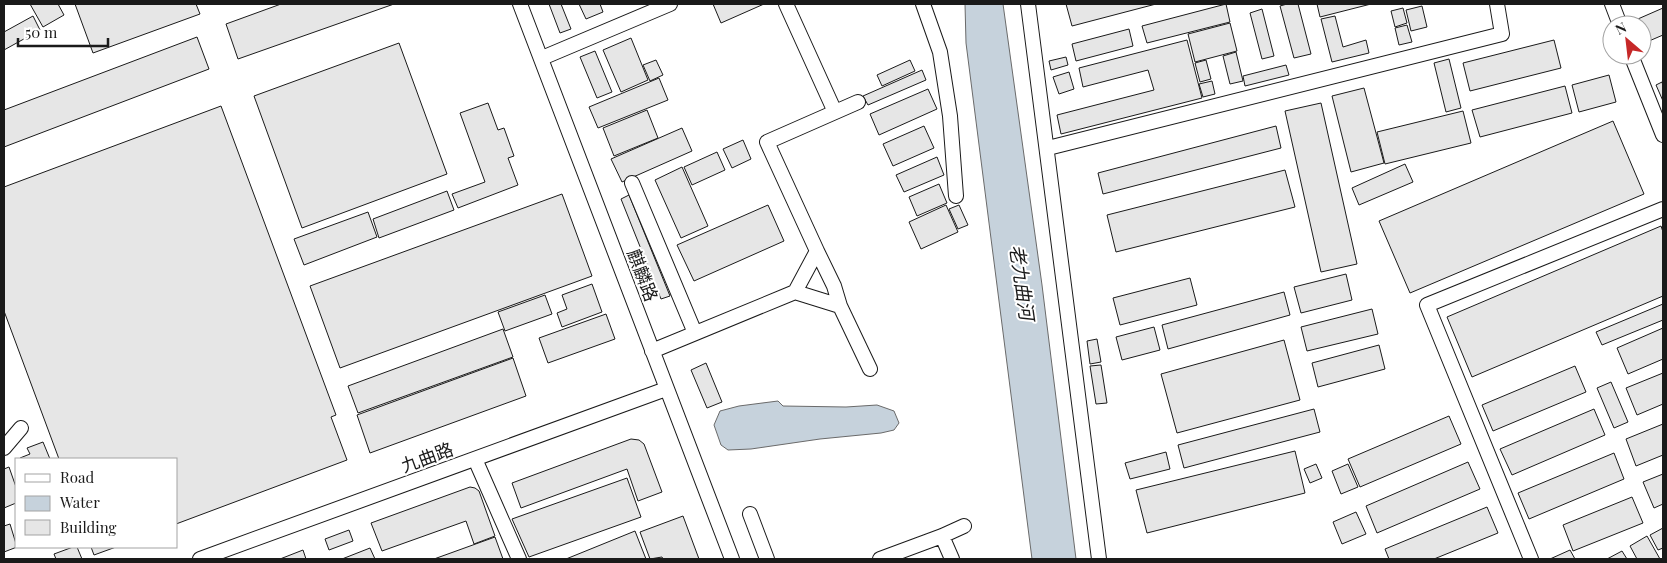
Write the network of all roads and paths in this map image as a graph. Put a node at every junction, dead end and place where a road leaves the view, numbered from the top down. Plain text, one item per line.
1 (520, 4) edge
2 (670, 4) edge
3 (786, 4) edge
4 (923, 4) edge
5 (1028, 4) edge
6 (1497, 4) edge
7 (542, 58) junction
8 (1635, 65) edge
9 (858, 102) dead end
10 (835, 112) junction
11 (1663, 135) edge
12 (1048, 148) junction
13 (632, 183) dead end
14 (956, 196) dead end
15 (1663, 209) edge
16 (816, 251) junction
17 (795, 292) junction
18 (840, 306) junction
19 (694, 333) junction
20 (652, 351) junction
21 (870, 369) dead end
22 (666, 389) junction
23 (21, 428) dead end
24 (4, 448) edge
25 (475, 459) junction
26 (750, 514) dead end
27 (964, 526) dead end
28 (942, 536) junction
29 (200, 559) edge
30 (519, 559) edge
31 (732, 559) edge
32 (767, 559) edge
33 (880, 559) edge
34 (952, 559) edge
35 (1099, 559) edge
36 (1532, 559) edge

1 - 7 street, 麒麟路
2 - 7 street
3 - 10 street
4 - 14 street
5 - 12 street
6 - 12 street
7 - 20 street, 麒麟路
8 - 11 street
9 - 10 street
10 - 16 street
12 - 35 street
13 - 19 street
15 - 36 street
16 - 17 street
16 - 18 street
17 - 18 street
17 - 19 street
18 - 21 street
19 - 20 street
20 - 22 street, 麒麟路
22 - 25 street, 九曲路
22 - 31 street, 麒麟路
23 - 24 street
25 - 29 street, 九曲路
25 - 30 street
26 - 32 street
27 - 28 street
28 - 33 street
28 - 34 street

